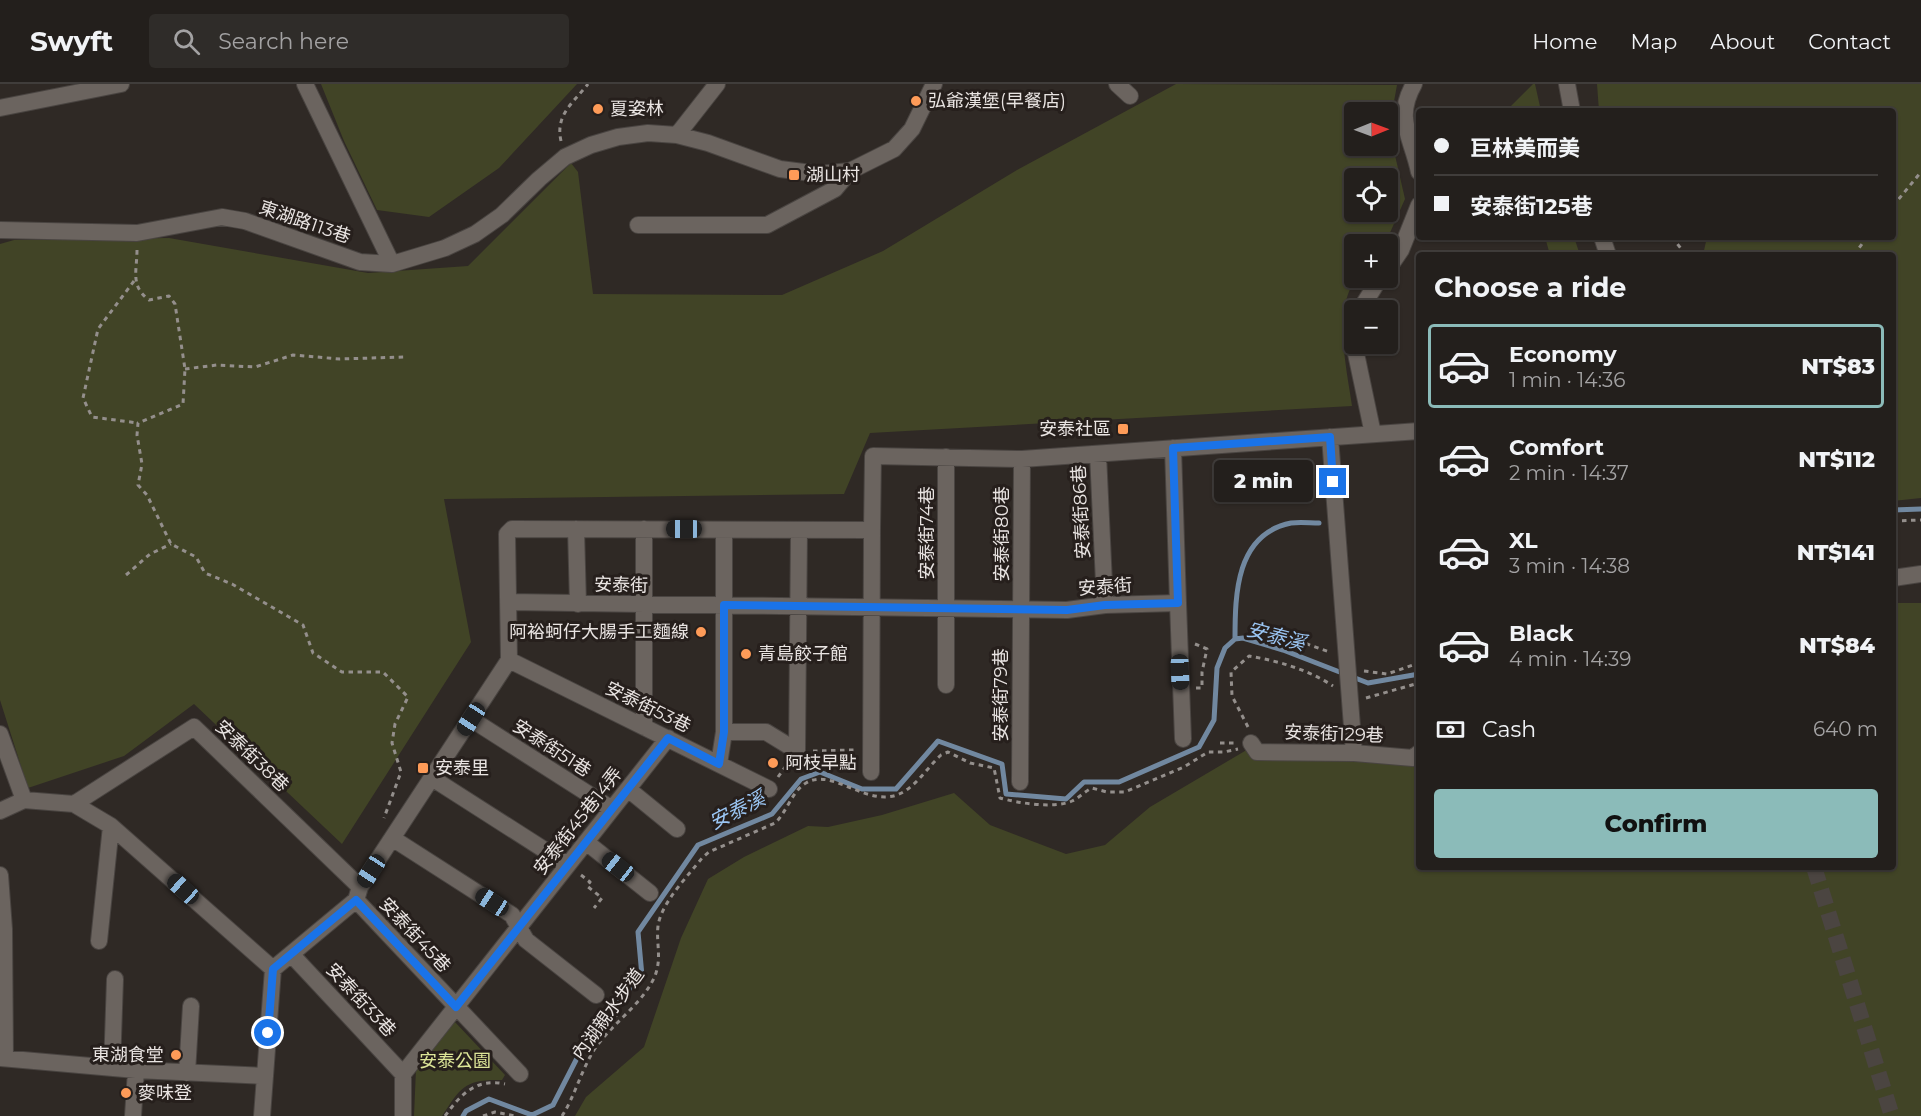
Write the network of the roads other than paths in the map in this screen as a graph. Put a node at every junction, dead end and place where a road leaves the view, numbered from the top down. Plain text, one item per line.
1 (121, 84) edge
2 (305, 84) edge
3 (717, 84) edge
4 (934, 84) edge
5 (1117, 84) edge
6 (1414, 84) edge
7 (1130, 96) dead end
8 (0, 108) edge
9 (676, 135) junction
10 (1416, 161) edge
11 (850, 171) junction
12 (1416, 212) edge
13 (638, 225) dead end
14 (0, 231) edge
15 (1398, 254) edge
16 (392, 264) junction
17 (1356, 354) edge
18 (1416, 431) edge
19 (1373, 434) junction
20 (1330, 437) junction
21 (1173, 448) junction
22 (1098, 454) junction
23 (946, 457) junction
24 (1022, 459) junction
25 (576, 529) junction
26 (644, 529) junction
27 (724, 530) junction
28 (799, 530) junction
29 (872, 530) junction
30 (1921, 574) edge
31 (1896, 578) edge
32 (508, 602) junction
33 (578, 603) junction
34 (1178, 603) junction
35 (645, 604) junction
36 (724, 605) junction
37 (1105, 605) junction
38 (799, 606) junction
39 (872, 608) junction
40 (946, 609) junction
41 (1021, 610) junction
42 (509, 660) junction
43 (946, 685) dead end
44 (471, 719) junction
45 (644, 727) junction
46 (724, 732) junction
47 (0, 734) edge
48 (668, 738) junction
49 (1183, 739) dead end
50 (1251, 743) road end
51 (1354, 753) junction
52 (1416, 756) edge
53 (719, 764) junction
54 (871, 772) dead end
55 (432, 778) junction
56 (1020, 782) dead end
57 (628, 789) junction
58 (769, 789) dead end
59 (24, 800) junction
60 (74, 804) junction
61 (612, 809) junction
62 (0, 811) edge
63 (111, 826) junction
64 (677, 829) dead end
65 (392, 838) junction
66 (586, 842) junction
67 (568, 865) junction
68 (0, 874) edge
69 (650, 893) dead end
70 (358, 894) junction
71 (519, 927) junction
72 (99, 941) dead end
73 (291, 954) junction
74 (273, 969) junction
75 (115, 979) dead end
76 (596, 995) dead end
77 (191, 1006) dead end
78 (456, 1007) junction
79 (2, 1058) edge
80 (112, 1068) junction
81 (136, 1070) junction
82 (187, 1073) junction
83 (403, 1074) junction
84 (520, 1074) road end
85 (265, 1076) junction
86 (133, 1116) edge
87 (262, 1116) edge
88 (403, 1116) edge

1 - 8 street
2 - 16 street
3 - 9 street
4 - 11 street
5 - 7 street
6 - 10 street
9 - 11 street, 東湖路113巷
9 - 16 street, 東湖路113巷
11 - 13 street
12 - 15 street
14 - 16 street, 東湖路113巷
17 - 19 street
18 - 19 street
19 - 20 street
20 - 21 street
20 - 51 street
21 - 22 street
21 - 34 street
22 - 24 street
22 - 37 street, 安泰街86巷
23 - 24 street
23 - 29 street
23 - 40 street, 安泰街74巷
24 - 41 street, 安泰街80巷
25 - 26 street
25 - 32 street
25 - 33 street
26 - 27 street
26 - 35 street
27 - 28 street
27 - 36 street
28 - 29 street
28 - 38 street
29 - 39 street
30 - 31 street
32 - 33 street, 安泰街
32 - 42 street
33 - 35 street, 安泰街
34 - 37 street, 安泰街
34 - 49 street
35 - 36 street, 安泰街
35 - 45 street
36 - 38 street, 安泰街
36 - 46 street
37 - 41 street, 安泰街
38 - 39 street, 安泰街
38 - 46 street
39 - 40 street, 安泰街
39 - 54 street
40 - 41 street, 安泰街
40 - 43 street, 安泰街74巷
41 - 56 street, 安泰街79巷
42 - 44 street
42 - 45 street, 安泰街53巷
44 - 55 street
44 - 61 street, 安泰街51巷
45 - 48 street, 安泰街53巷
46 - 53 street
47 - 59 street
48 - 53 street, 安泰街53巷
48 - 57 street, 安泰街45巷14弄
50 - 51 street, 安泰街129巷
51 - 52 street, 安泰街129巷
53 - 58 street, 安泰街53巷
55 - 65 street
55 - 67 street
57 - 61 street, 安泰街45巷14弄
57 - 64 street
59 - 60 street
59 - 62 street
60 - 63 street
60 - 70 street, 安泰街38巷
61 - 66 street, 安泰街45巷14弄
63 - 72 street
63 - 74 street
65 - 70 street
65 - 71 street
66 - 67 street, 安泰街45巷14弄
66 - 69 street
67 - 71 street, 安泰街45巷14弄
68 - 79 street
70 - 73 street
70 - 78 street, 安泰街45巷
71 - 76 street
71 - 78 street, 安泰街45巷14弄
73 - 74 street
73 - 83 street, 安泰街33巷
74 - 85 street
75 - 80 street
77 - 82 street
78 - 83 street, 安泰街45巷14弄
78 - 84 street, 安泰街45巷
79 - 80 street
80 - 81 street
81 - 82 street
81 - 86 street
82 - 85 street
83 - 88 street
85 - 87 street

